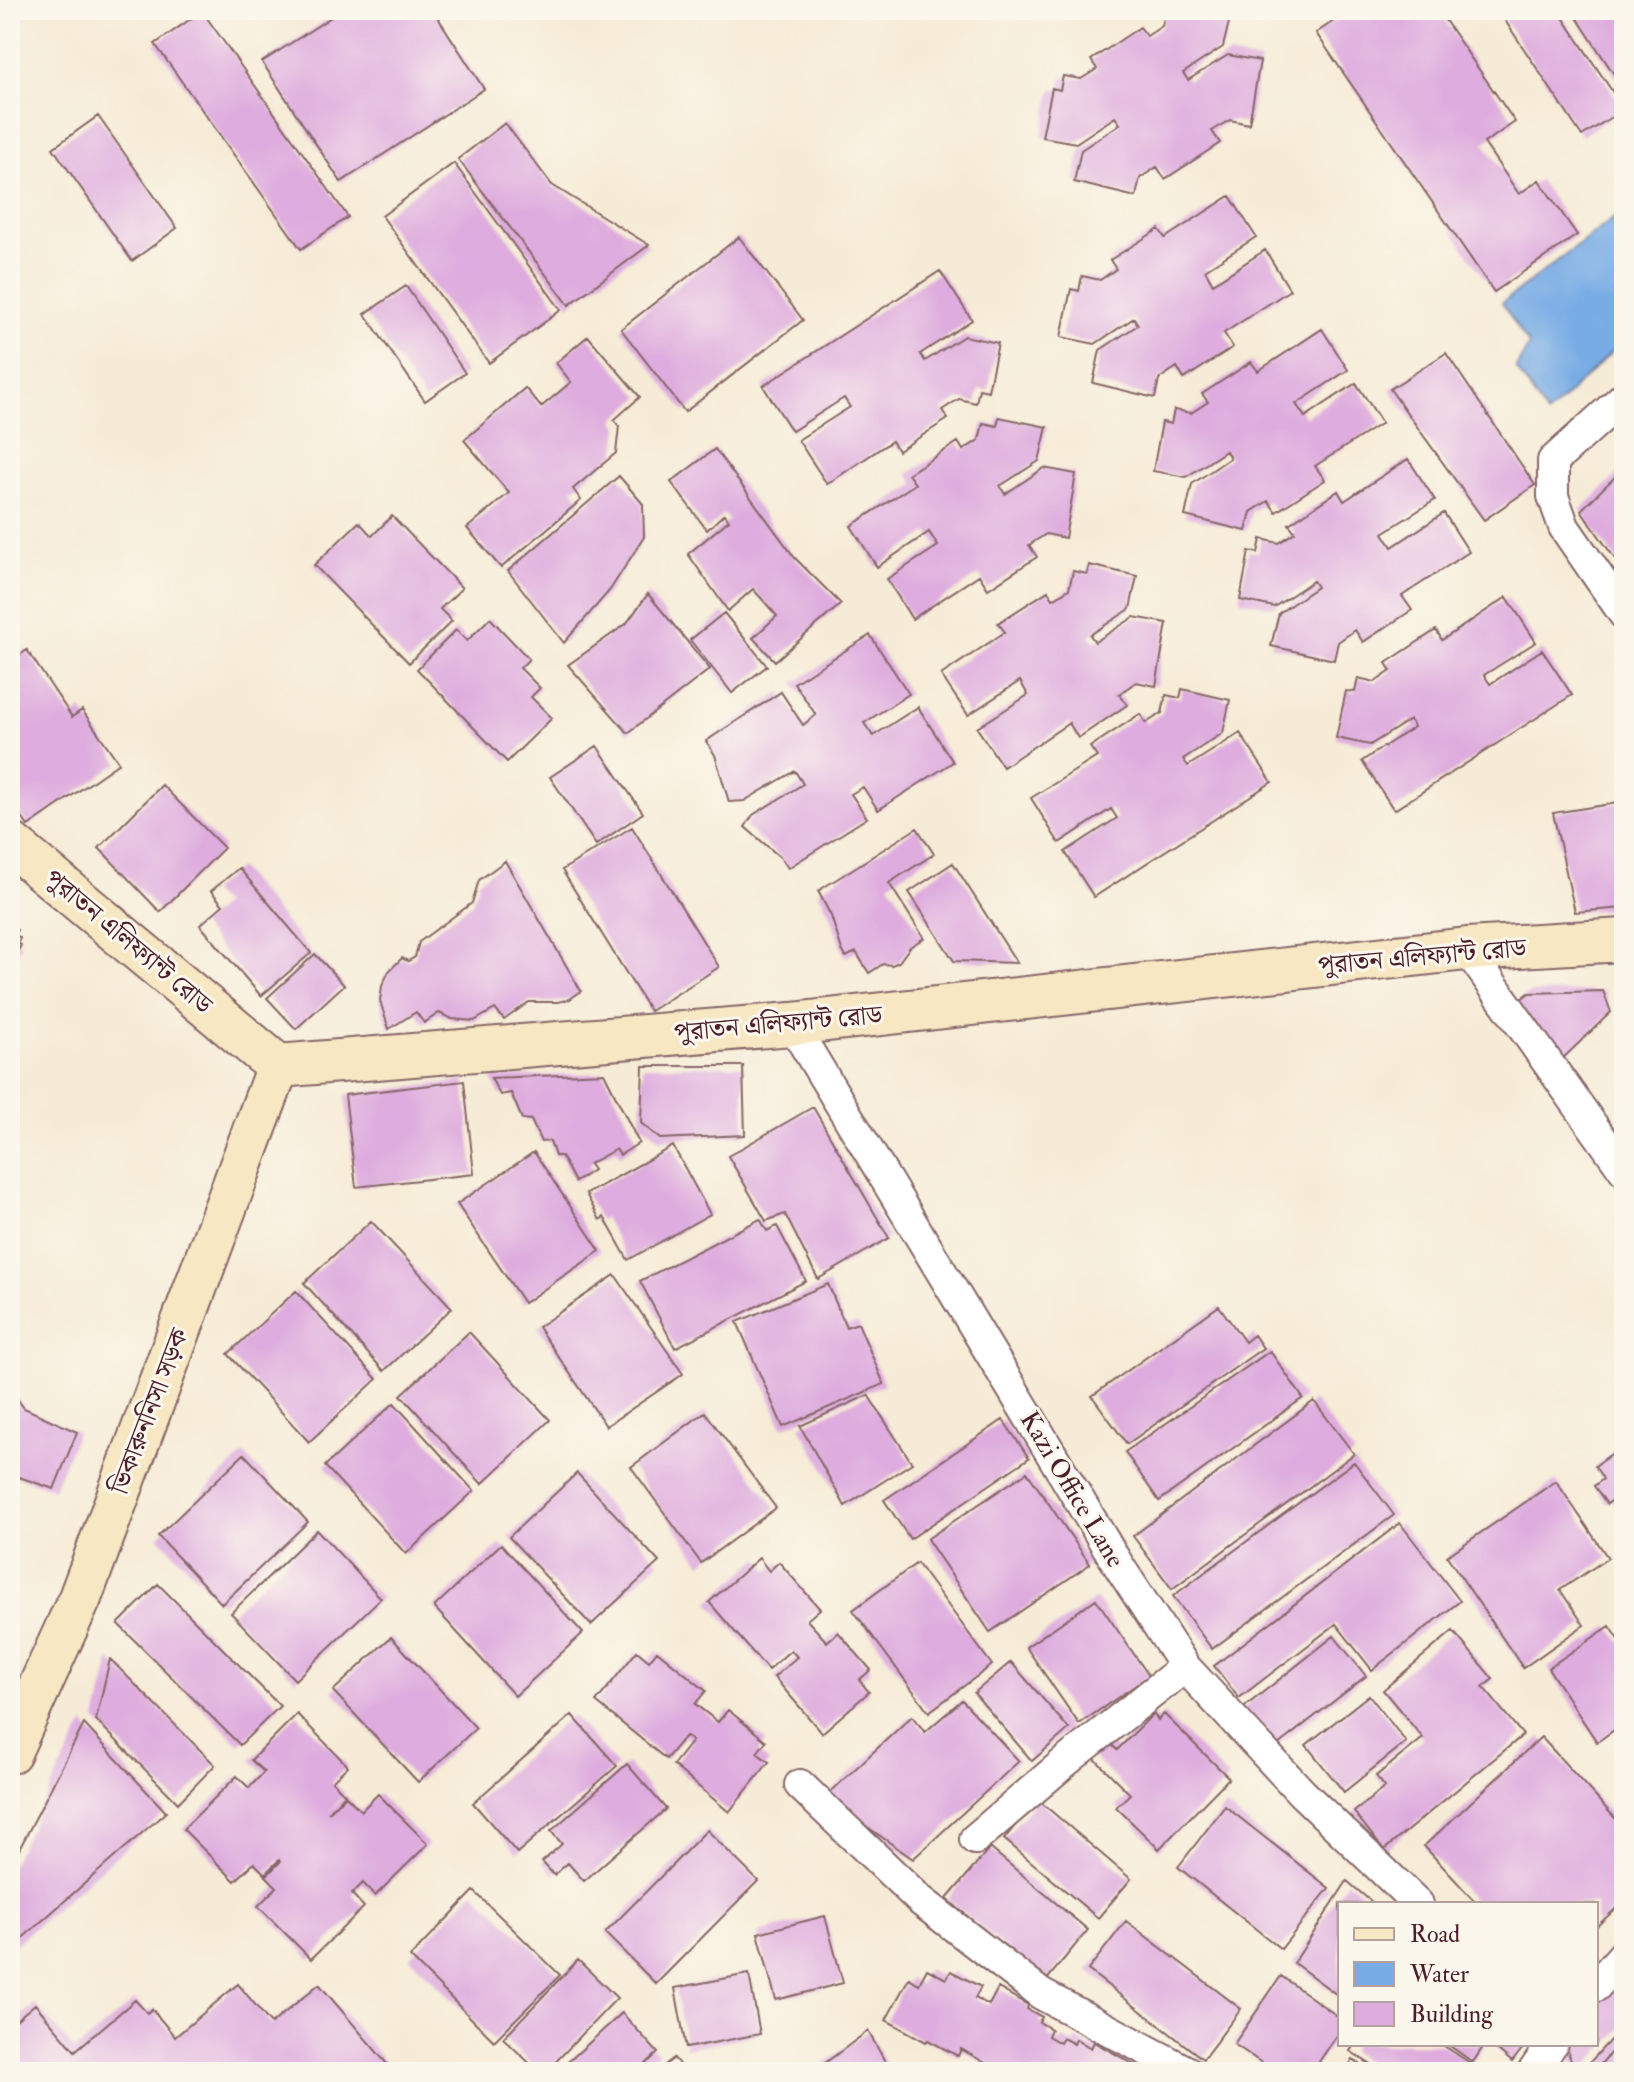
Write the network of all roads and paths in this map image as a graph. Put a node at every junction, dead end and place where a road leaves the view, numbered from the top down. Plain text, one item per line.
1 (1624, 397) edge
2 (1624, 614) edge
3 (10, 843) edge
4 (1624, 940) edge
5 (1467, 949) junction
6 (792, 1024) junction
7 (278, 1066) junction
8 (1624, 1170) edge
9 (1185, 1667) junction
10 (10, 1752) edge
11 (800, 1785) dead end
12 (975, 1839) dead end
13 (1416, 1902) edge
14 (1624, 1954) edge
15 (1598, 1984) edge
16 (1551, 2046) edge
17 (1188, 2072) edge
18 (1533, 2072) edge

1 - 2 street
3 - 7 street, পুরাতন এলিফ্যান্ট রোড
4 - 5 street, পুরাতন এলিফ্যান্ট রোড
5 - 6 street, পুরাতন এলিফ্যান্ট রোড
5 - 8 street
6 - 7 street, পুরাতন এলিফ্যান্ট রোড
6 - 9 street, Kazi Office Lane
7 - 10 street, ভিকারুননিসা সড়ক
9 - 12 street
9 - 13 street, Kazi Office Lane
11 - 17 street
14 - 15 street
16 - 18 street

